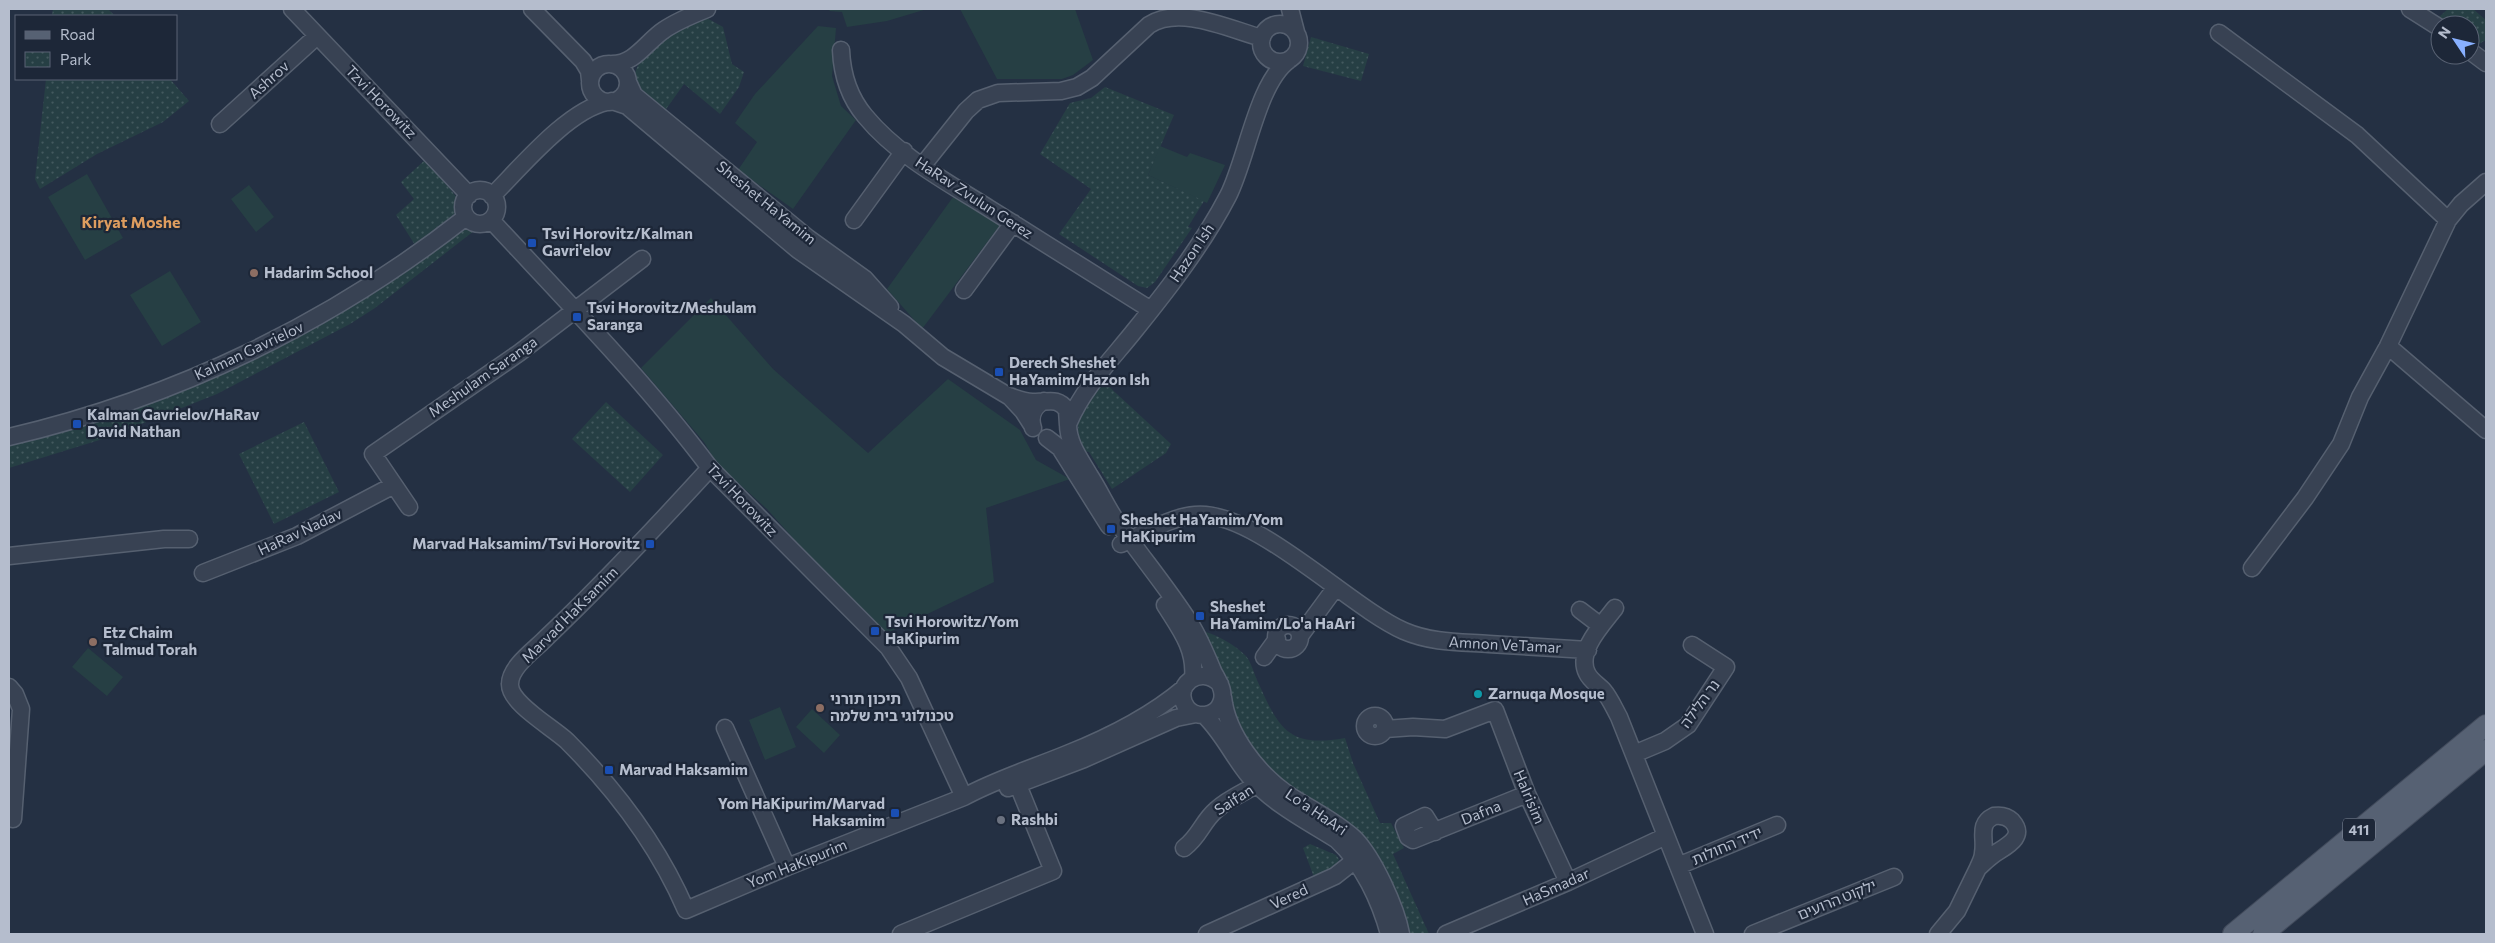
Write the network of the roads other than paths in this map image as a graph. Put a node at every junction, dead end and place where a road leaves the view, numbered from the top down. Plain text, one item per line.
1 (292, 9) edge
2 (532, 9) edge
3 (707, 9) edge
4 (1284, 9) edge
5 (1290, 9) edge
6 (2410, 9) edge
7 (2430, 13) edge
8 (1296, 32) junction
9 (2219, 33) dead end
10 (317, 36) junction
11 (1265, 39) junction
12 (571, 48) junction
13 (841, 50) dead end
14 (638, 53) junction
15 (1289, 60) junction
16 (609, 64) junction
17 (628, 81) junction
18 (590, 83) junction
19 (610, 102) junction
20 (1256, 118) junction
21 (220, 124) dead end
22 (561, 128) junction
23 (904, 152) junction
24 (923, 166) junction
25 (2485, 187) edge
26 (469, 195) junction
27 (492, 196) junction
28 (466, 217) junction
29 (491, 220) junction
30 (854, 220) dead end
31 (2448, 220) junction
32 (1013, 223) junction
33 (642, 258) dead end
34 (964, 290) dead end
35 (575, 310) junction
36 (1150, 310) junction
37 (904, 324) junction
38 (2388, 346) junction
39 (1100, 374) junction
40 (1006, 395) junction
41 (1048, 401) junction
42 (1068, 423) junction
43 (1032, 425) junction
44 (2486, 430) edge
45 (9, 437) edge
46 (1047, 438) junction
47 (710, 468) junction
48 (394, 485) junction
49 (409, 507) dead end
50 (189, 539) dead end
51 (1126, 542) junction
52 (9, 556) edge
53 (2252, 568) dead end
54 (204, 573) dead end
55 (1336, 587) junction
56 (1615, 608) dead end
57 (1580, 610) dead end
58 (1601, 626) junction
59 (1692, 645) dead end
60 (1588, 650) junction
61 (1264, 657) dead end
62 (1188, 683) junction
63 (9, 687) edge
64 (1221, 690) junction
65 (1200, 715) junction
66 (2486, 725) edge
67 (725, 728) dead end
68 (1385, 729) dead end
69 (2486, 750) edge
70 (1634, 754) junction
71 (1262, 781) junction
72 (1018, 785) junction
73 (1527, 794) junction
74 (964, 797) junction
75 (12, 818) dead end
76 (1777, 825) dead end
77 (1435, 832) dead end
78 (1666, 836) junction
79 (1184, 848) dead end
80 (1358, 852) junction
81 (1678, 866) junction
82 (787, 867) junction
83 (1978, 868) dead end
84 (1894, 877) dead end
85 (1568, 882) junction
86 (686, 910) joint
87 (901, 934) edge
88 (1207, 934) edge
89 (1389, 934) edge
90 (1401, 934) edge
91 (1446, 934) edge
92 (1705, 934) edge
93 (1753, 934) edge
94 (1938, 934) edge
95 (2233, 934) edge
96 (2263, 934) edge

1 - 10 street, Tzvi Horowitz
2 - 12 street
3 - 14 street
4 - 11 street
5 - 8 street
6 - 7 street
8 - 11 street
8 - 15 street
9 - 31 street
10 - 21 street, Ashrov
10 - 26 street, Tzvi Horowitz
11 - 15 street
11 - 20 street, Hazon Ish
11 - 24 street
12 - 16 street
12 - 18 street
13 - 23 street, HaRav Zvulun Gerez
14 - 16 street
14 - 17 street
15 - 20 street, Hazon Ish
16 - 17 street
16 - 18 street
17 - 19 street
17 - 37 street, Sheshet HaYamim
18 - 19 street
18 - 22 street
19 - 22 street
19 - 37 street, Sheshet HaYamim
20 - 36 street, Hazon Ish
22 - 27 street
23 - 24 street, HaRav Zvulun Gerez
23 - 30 street
24 - 32 street, HaRav Zvulun Gerez
25 - 31 street
26 - 27 street
26 - 28 street
27 - 29 street
28 - 29 street
28 - 45 street, Kalman Gavrielov
29 - 35 street, Tzvi Horowitz
31 - 38 street
32 - 34 street
32 - 36 street, HaRav Zvulun Gerez
33 - 35 street, Meshulam Saranga
35 - 47 street, Tzvi Horowitz
35 - 48 street, Meshulam Saranga
36 - 39 street, Hazon Ish
37 - 40 street, Sheshet HaYamim
38 - 44 street
38 - 53 street
39 - 41 street, Hazon Ish
39 - 42 street, Hazon Ish
40 - 41 street, Sheshet HaYamim
40 - 43 street, Sheshet HaYamim
41 - 42 street
41 - 43 street
42 - 46 street
42 - 51 street
43 - 46 street
46 - 51 street
47 - 74 street, Tzvi Horowitz
47 - 86 street, Marvad HaKsamim
48 - 49 street, Meshulam Saranga
48 - 54 street, HaRav Nadav
50 - 52 street
51 - 55 street, Amnon VeTamar
51 - 62 street
51 - 64 street
55 - 60 street, Amnon VeTamar
55 - 61 street
56 - 58 street
57 - 58 street
58 - 60 street
59 - 70 street, נר הלילה
60 - 70 street
62 - 64 street
62 - 65 street
62 - 74 street, Yom HaKipurim
63 - 75 street
64 - 65 street
64 - 71 street, Lo'a HaAri
65 - 71 street, Lo'a HaAri
65 - 72 street, Yom HaKipurim
66 - 95 main road, 411
67 - 82 street
68 - 73 street, HaIrisim
69 - 96 main road, 411
70 - 78 street
71 - 79 street, Saifan
71 - 80 street, Lo'a HaAri
72 - 74 street, Yom HaKipurim
72 - 87 street
73 - 77 street, Dafna
73 - 85 street, HaIrisim
74 - 82 street, Yom HaKipurim
76 - 81 street, ידיד החולות
78 - 81 street
78 - 85 street, HaSmadar
80 - 88 street, Vered
80 - 89 street, Lo'a HaAri
80 - 90 street, Lo'a HaAri
81 - 92 street
82 - 86 street, Yom HaKipurim
83 - 94 street
84 - 93 street, ילקוט הרועים
85 - 91 street, HaSmadar

